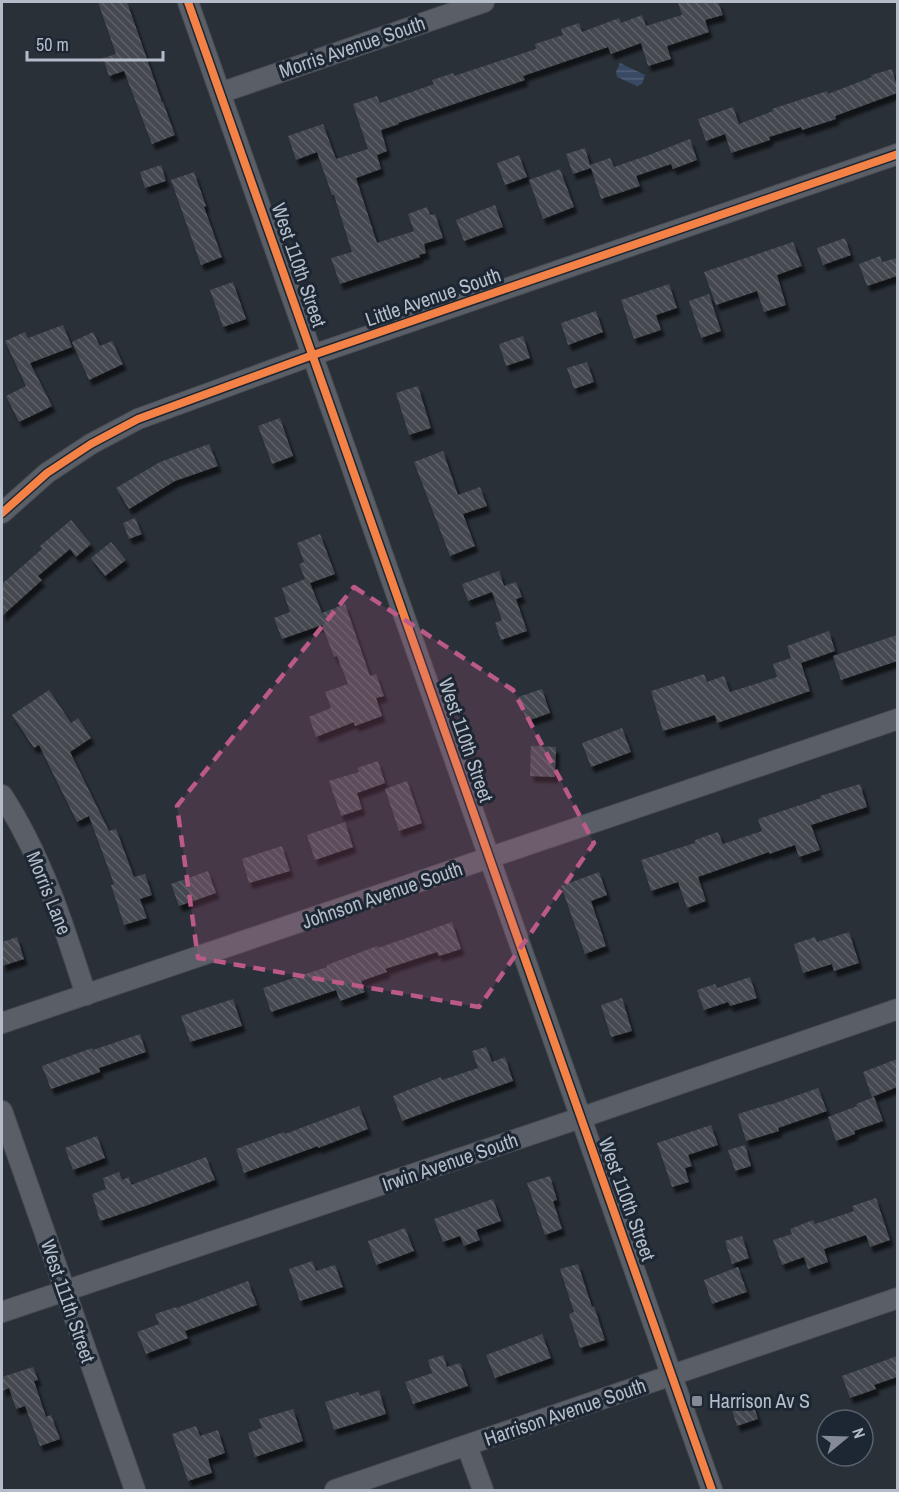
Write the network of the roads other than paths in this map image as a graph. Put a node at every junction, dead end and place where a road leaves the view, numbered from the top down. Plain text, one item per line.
1 (188, 2) edge
2 (484, 2) edge
3 (220, 93) junction
4 (897, 154) edge
5 (313, 355) junction
6 (2, 513) edge
7 (897, 719) edge
8 (2, 795) edge
9 (490, 858) junction
10 (86, 995) junction
11 (897, 1009) edge
12 (2, 1023) edge
13 (2, 1111) edge
14 (580, 1118) junction
15 (65, 1291) junction
16 (897, 1298) edge
17 (2, 1312) edge
18 (672, 1376) junction
19 (467, 1446) junction
20 (135, 1491) edge
21 (335, 1491) edge
22 (483, 1491) edge
23 (712, 1491) edge

1 - 3 street, West 110th Street
2 - 3 street, Morris Avenue South
3 - 5 street, West 110th Street
4 - 5 street, Little Avenue South
5 - 6 street, Little Avenue South
5 - 9 street, West 110th Street
7 - 9 street, Johnson Avenue South
8 - 10 street, Morris Lane
9 - 10 street, Johnson Avenue South
9 - 14 street, West 110th Street
10 - 12 street, Johnson Avenue South
11 - 14 street, Irwin Avenue South
13 - 15 street, West 111th Street
14 - 15 street, Irwin Avenue South
14 - 18 street, West 110th Street
15 - 17 street, Irwin Avenue South
15 - 20 street, West 111th Street
16 - 18 street, Harrison Avenue South
18 - 19 street, Harrison Avenue South
18 - 23 street, West 110th Street
19 - 21 street, Harrison Avenue South
19 - 22 street

